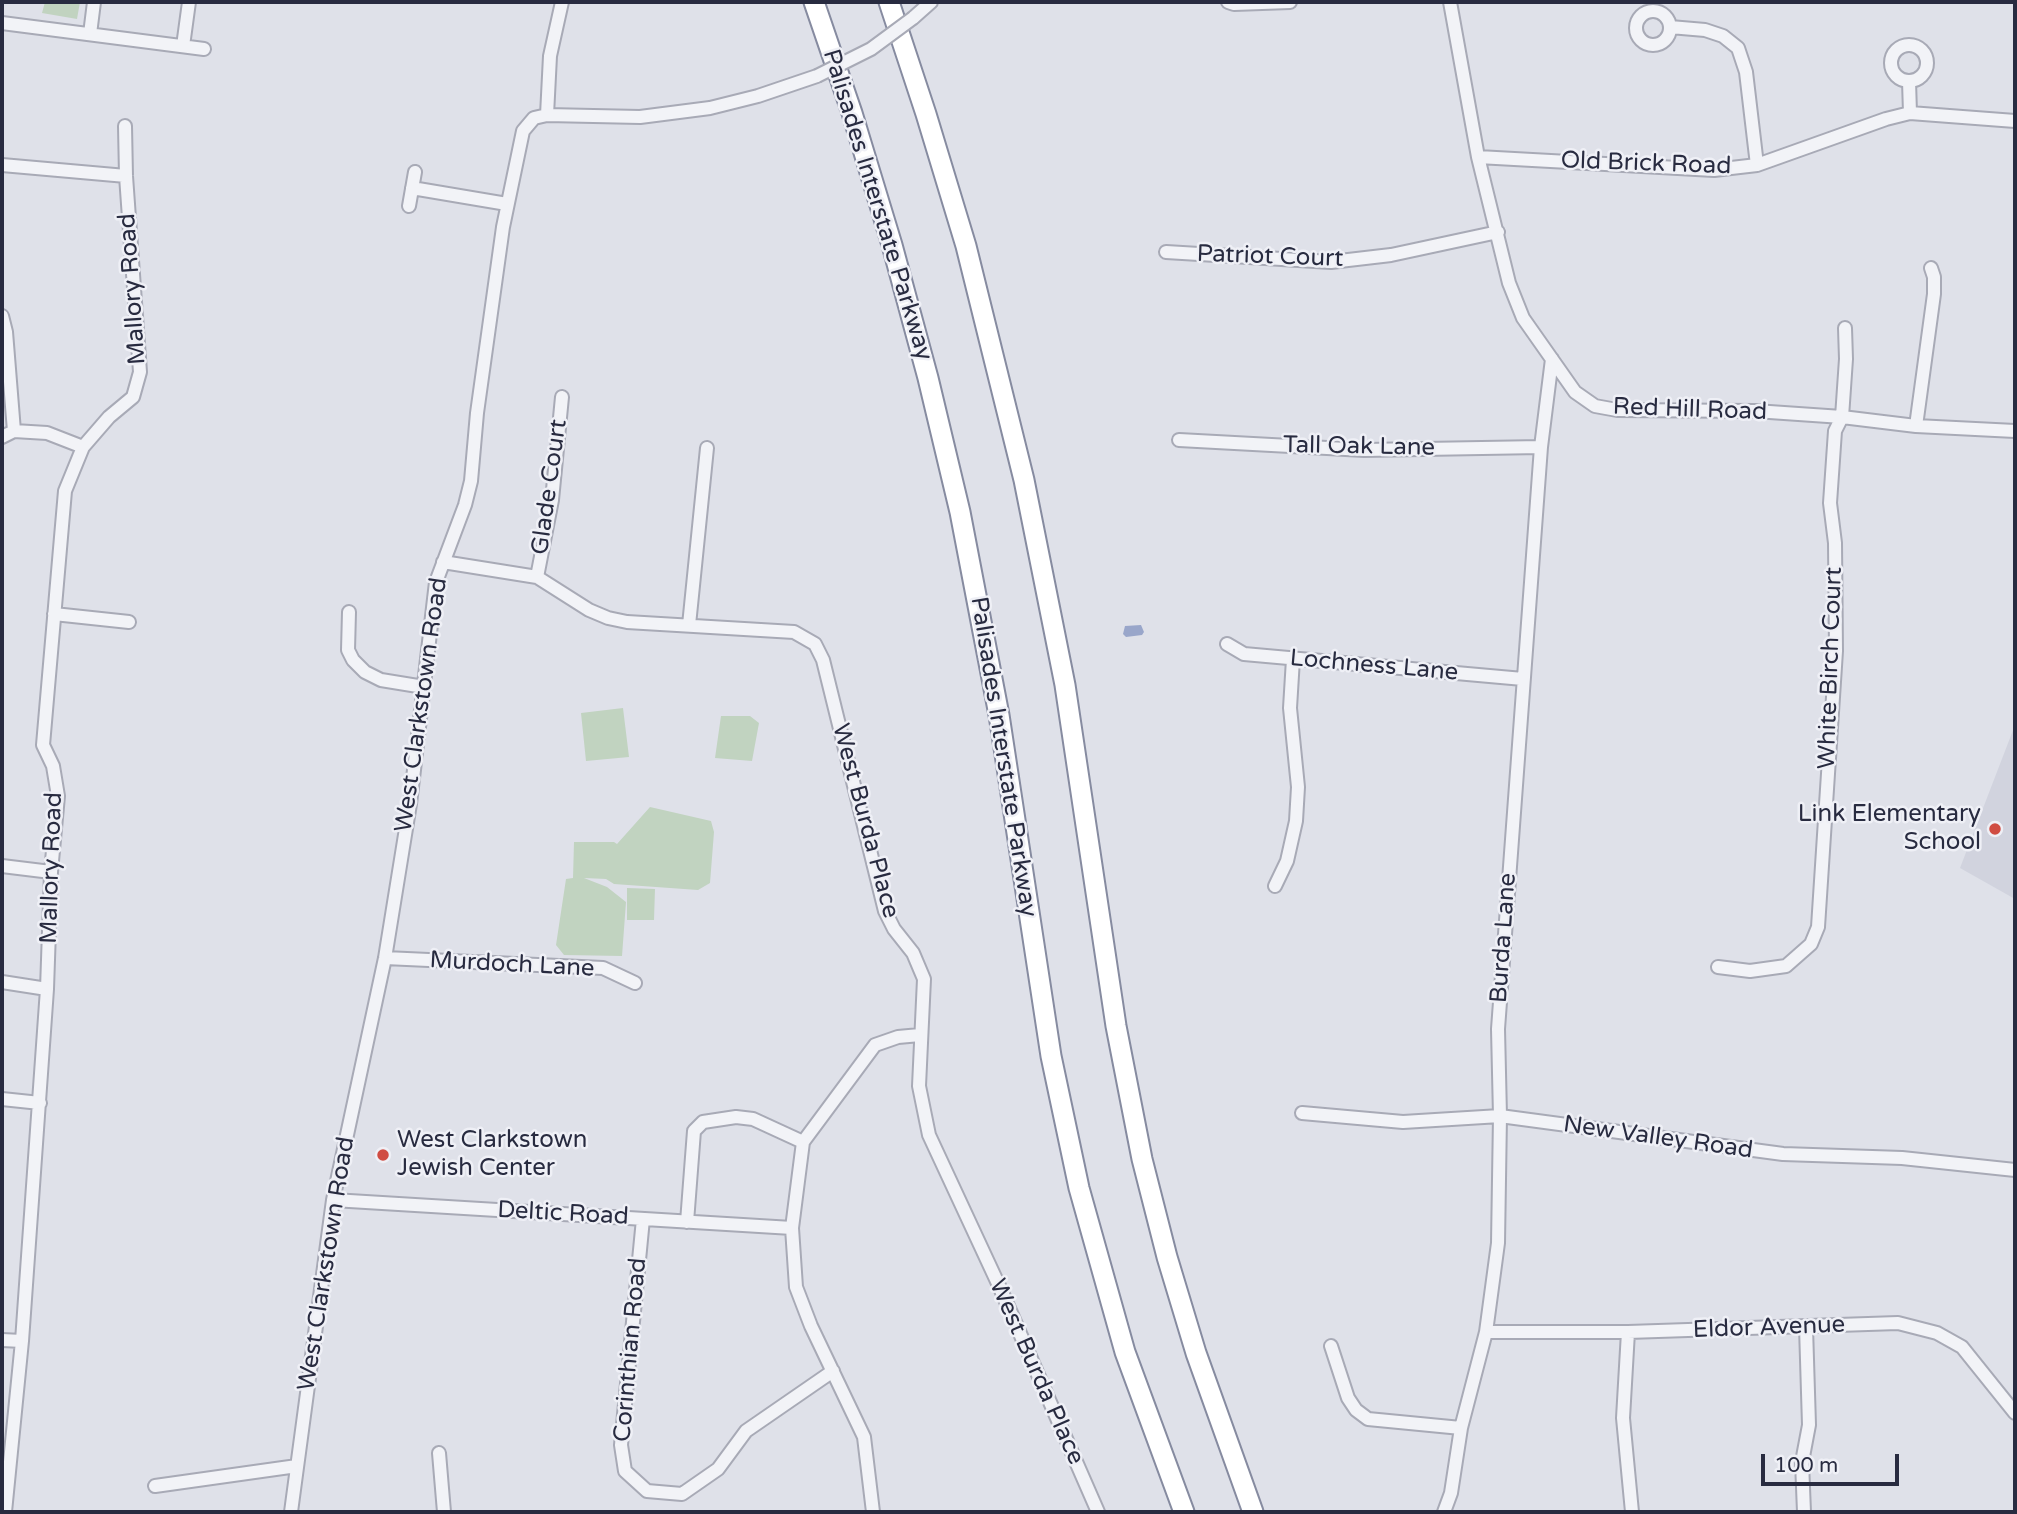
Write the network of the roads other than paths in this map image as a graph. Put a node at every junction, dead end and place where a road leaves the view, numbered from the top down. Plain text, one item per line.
1 (94, 2) edge
2 (189, 2) edge
3 (562, 2) edge
4 (814, 2) edge
5 (889, 2) edge
6 (931, 2) edge
7 (1228, 2) edge
8 (1290, 2) edge
9 (1450, 2) edge
10 (2, 23) edge
11 (1670, 27) dead end
12 (90, 34) junction
13 (183, 46) junction
14 (204, 49) dead end
15 (1909, 81) dead end
16 (1910, 113) junction
17 (547, 114) junction
18 (2015, 121) edge
19 (125, 126) dead end
20 (1478, 157) junction
21 (2, 165) edge
22 (1757, 165) junction
23 (415, 172) dead end
24 (126, 176) junction
25 (412, 188) junction
26 (507, 204) junction
27 (409, 206) dead end
28 (1498, 232) junction
29 (1166, 252) dead end
30 (1931, 268) dead end
31 (2, 316) edge
32 (1845, 328) dead end
33 (1552, 359) junction
34 (562, 397) dead end
35 (1842, 417) junction
36 (1916, 426) junction
37 (14, 431) junction
38 (2015, 431) edge
39 (2, 437) edge
40 (1179, 440) dead end
41 (83, 447) junction
42 (1541, 447) junction
43 (707, 448) dead end
44 (443, 562) junction
45 (537, 578) junction
46 (349, 612) dead end
47 (54, 614) junction
48 (129, 622) dead end
49 (689, 625) junction
50 (1227, 644) dead end
51 (1293, 659) junction
52 (1523, 678) junction
53 (424, 687) junction
54 (2, 866) edge
55 (51, 872) junction
56 (1275, 886) dead end
57 (385, 958) junction
58 (1718, 967) dead end
59 (2, 982) edge
60 (635, 983) dead end
61 (47, 989) junction
62 (920, 1035) junction
63 (2, 1098) edge
64 (40, 1103) junction
65 (1302, 1113) dead end
66 (1500, 1116) junction
67 (803, 1142) junction
68 (2015, 1170) edge
69 (333, 1200) junction
70 (643, 1219) junction
71 (687, 1222) junction
72 (792, 1228) junction
73 (1805, 1327) junction
74 (1486, 1332) junction
75 (1628, 1332) junction
76 (2, 1340) edge
77 (22, 1341) junction
78 (1331, 1346) dead end
79 (833, 1371) junction
80 (2015, 1413) edge
81 (1461, 1428) junction
82 (439, 1453) dead end
83 (297, 1466) junction
84 (155, 1486) dead end
85 (5, 1512) edge
86 (291, 1512) edge
87 (444, 1512) edge
88 (873, 1512) edge
89 (1098, 1512) edge
90 (1184, 1512) edge
91 (1253, 1512) edge
92 (1444, 1512) edge
93 (1632, 1512) edge
94 (1804, 1512) edge

1 - 12 street
2 - 13 street
3 - 17 street
4 - 90 highway, Palisades Interstate Parkway
5 - 91 highway
6 - 17 street, bridge
7 - 8 street
9 - 20 street, Red Hill Road
10 - 12 street
11 - 22 street
12 - 13 street
13 - 14 street
15 - 16 street
16 - 18 street, Old Brick Road
16 - 22 street, Old Brick Road
17 - 26 street, West Clarkstown Road
19 - 24 street, Mallory Road
20 - 22 street, Old Brick Road
20 - 28 street, Red Hill Road
21 - 24 street
23 - 25 street
24 - 41 street, Mallory Road
25 - 26 street
25 - 27 street
26 - 44 street, West Clarkstown Road
28 - 29 street, Patriot Court
28 - 33 street, Red Hill Road
30 - 36 street
31 - 37 street
32 - 35 street, White Birch Court
33 - 35 street, Red Hill Road
33 - 42 street, Burda Lane
34 - 45 street, Glade Court
35 - 36 street, Red Hill Road
35 - 58 street, White Birch Court
36 - 38 street, Red Hill Road
37 - 39 street
37 - 41 street
40 - 42 street, Tall Oak Lane
41 - 47 street, Mallory Road
42 - 52 street, Burda Lane
43 - 49 street
44 - 45 street, West Burda Place
44 - 53 street, West Clarkstown Road
45 - 49 street, West Burda Place
46 - 53 street
47 - 48 street
47 - 55 street, Mallory Road
49 - 62 street, West Burda Place
50 - 51 street, Lochness Lane
51 - 52 street, Lochness Lane
51 - 56 street
52 - 66 street, Burda Lane
53 - 57 street, West Clarkstown Road
54 - 55 street
55 - 61 street, Mallory Road
57 - 60 street, Murdoch Lane
57 - 69 street, West Clarkstown Road
59 - 61 street
61 - 64 street, Mallory Road
62 - 67 street
62 - 89 street, West Burda Place
63 - 64 street
64 - 77 street, Mallory Road
65 - 66 street, New Valley Road
66 - 68 street, New Valley Road
66 - 74 street, Burda Lane
67 - 71 street
67 - 72 street
69 - 70 street, Deltic Road
69 - 83 street, West Clarkstown Road
70 - 71 street, Deltic Road
70 - 79 street, Corinthian Road
71 - 72 street, Deltic Road
72 - 79 street
73 - 75 street, Eldor Avenue
73 - 80 street, Eldor Avenue
73 - 94 street
74 - 75 street, Eldor Avenue
74 - 81 street, Burda Lane
75 - 93 street
76 - 77 street
77 - 85 street, Mallory Road
78 - 81 street
79 - 88 street
81 - 92 street, Burda Lane
82 - 87 street
83 - 84 street
83 - 86 street, West Clarkstown Road

